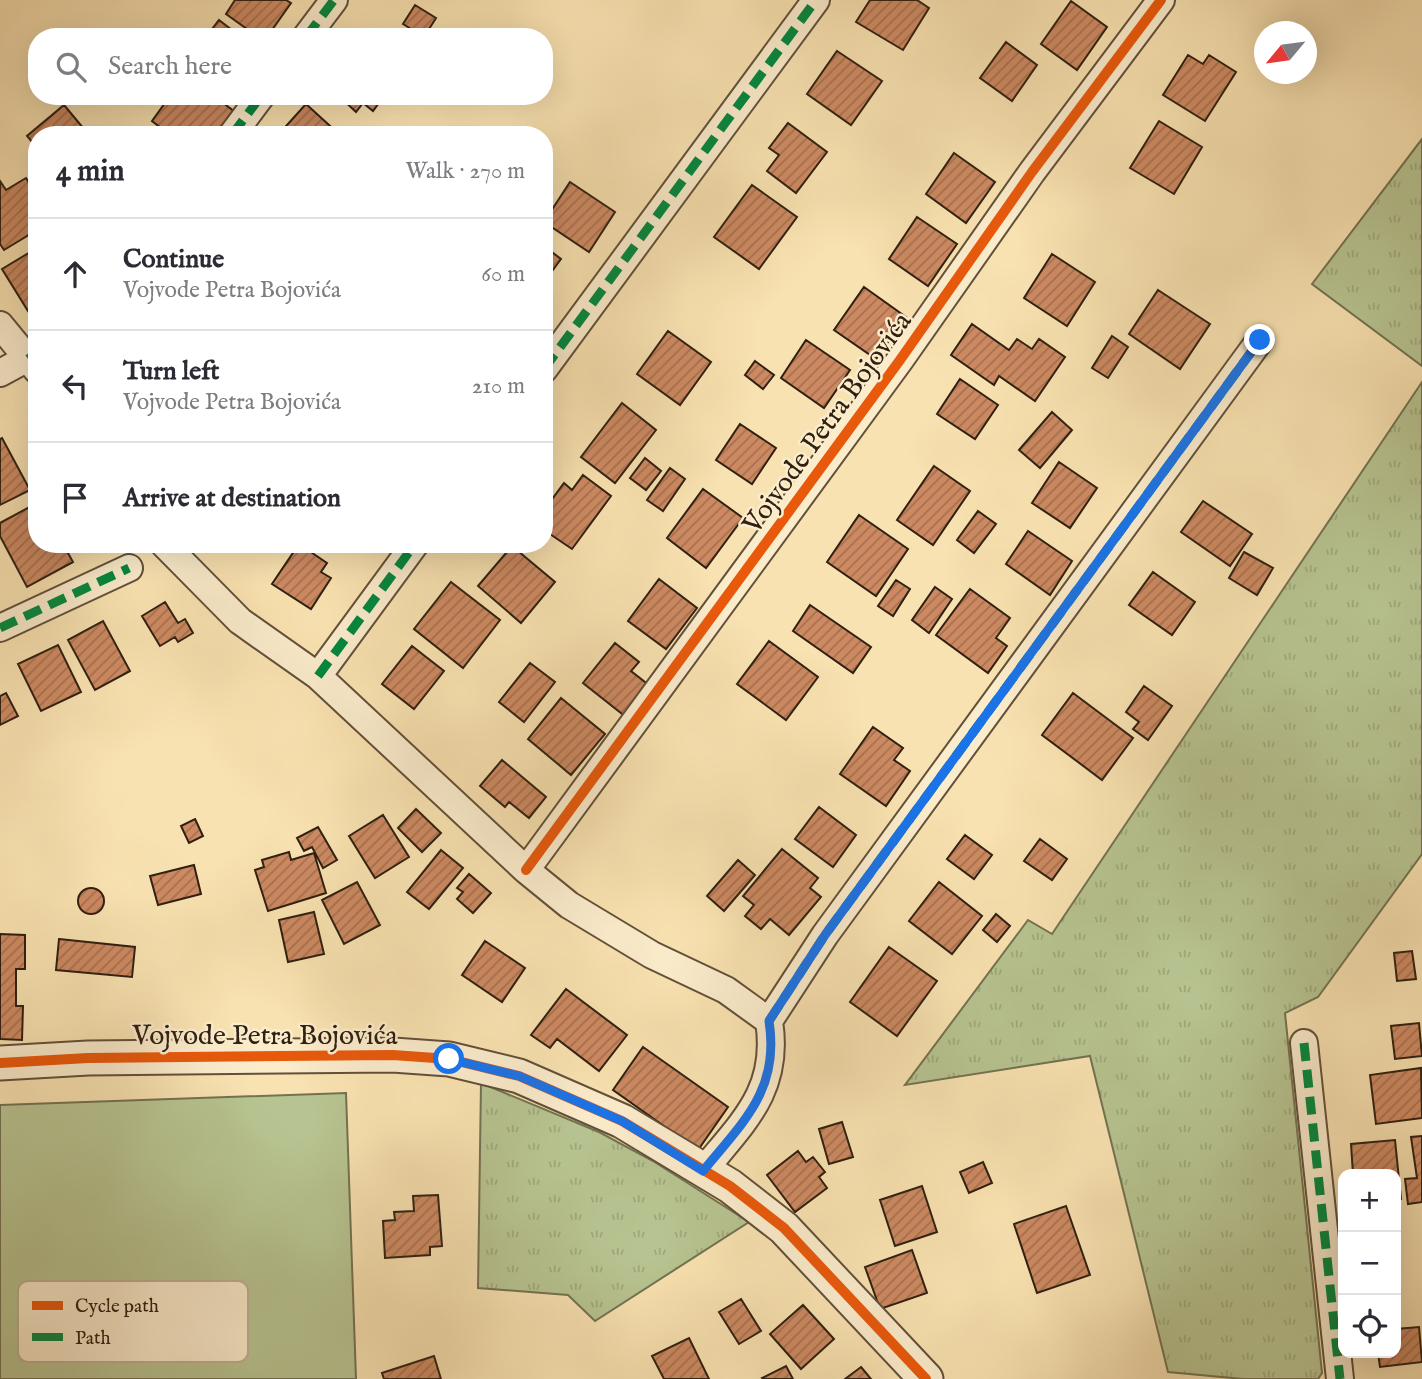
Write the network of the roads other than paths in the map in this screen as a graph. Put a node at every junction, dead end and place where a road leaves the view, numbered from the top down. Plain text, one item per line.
1 (334, 0) edge
2 (816, 0) edge
3 (1161, 0) edge
4 (313, 28) edge
5 (254, 105) edge
6 (239, 126) edge
7 (0, 325) edge
8 (1260, 340) dead end
9 (28, 354) edge
10 (553, 357) edge
11 (28, 362) edge
12 (0, 373) edge
13 (173, 553) edge
14 (408, 553) edge
15 (129, 568) dead end
16 (0, 628) edge
17 (318, 676) junction
18 (526, 870) junction
19 (769, 1021) junction
20 (1304, 1043) dead end
21 (0, 1063) edge
22 (703, 1171) junction
23 (926, 1379) edge
24 (1340, 1379) edge

1 - 4 street
2 - 10 street
3 - 18 street, Vojvode Petra Bojovića
5 - 6 street
7 - 9 street
8 - 19 street
11 - 12 street
13 - 17 street
14 - 17 street
15 - 16 street
17 - 18 street
18 - 19 street
19 - 22 street
20 - 24 street
21 - 22 street, Vojvode Petra Bojovića
22 - 23 street, Vojvode Petra Bojovića

